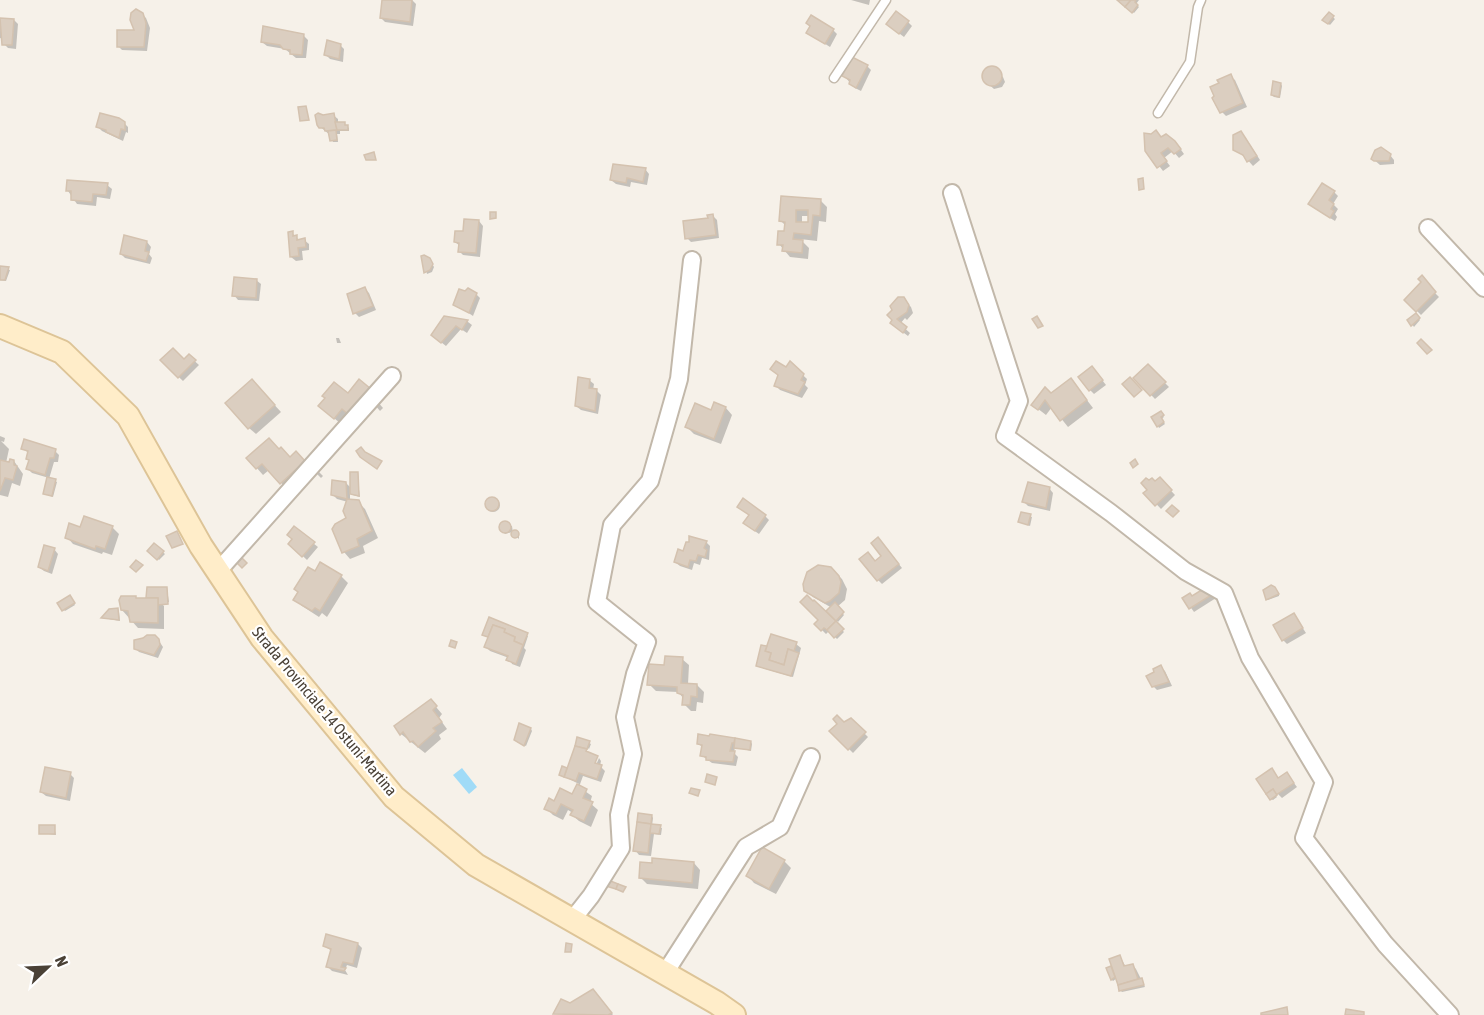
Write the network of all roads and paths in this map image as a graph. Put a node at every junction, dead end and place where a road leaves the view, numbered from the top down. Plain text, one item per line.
1 (886, 0) edge
2 (1201, 0) edge
3 (834, 78) dead end
4 (1158, 113) dead end
5 (952, 193) dead end
6 (1428, 228) dead end
7 (692, 260) dead end
8 (1484, 288) edge
9 (0, 326) edge
10 (392, 376) dead end
11 (218, 571) junction
12 (811, 757) dead end
13 (572, 920) junction
14 (665, 973) junction
15 (734, 1015) edge
16 (1450, 1015) edge

1 - 3 lane
2 - 4 lane
5 - 16 street
6 - 8 street
7 - 13 street
9 - 11 main road, Strada Provinciale 14 Ostuni-Martina
10 - 11 street
11 - 13 main road, Strada Provinciale 14 Ostuni-Martina
12 - 14 street
13 - 14 main road, Strada Provinciale 14 Ostuni-Martina
14 - 15 main road, Strada Provinciale 14 Ostuni-Martina

